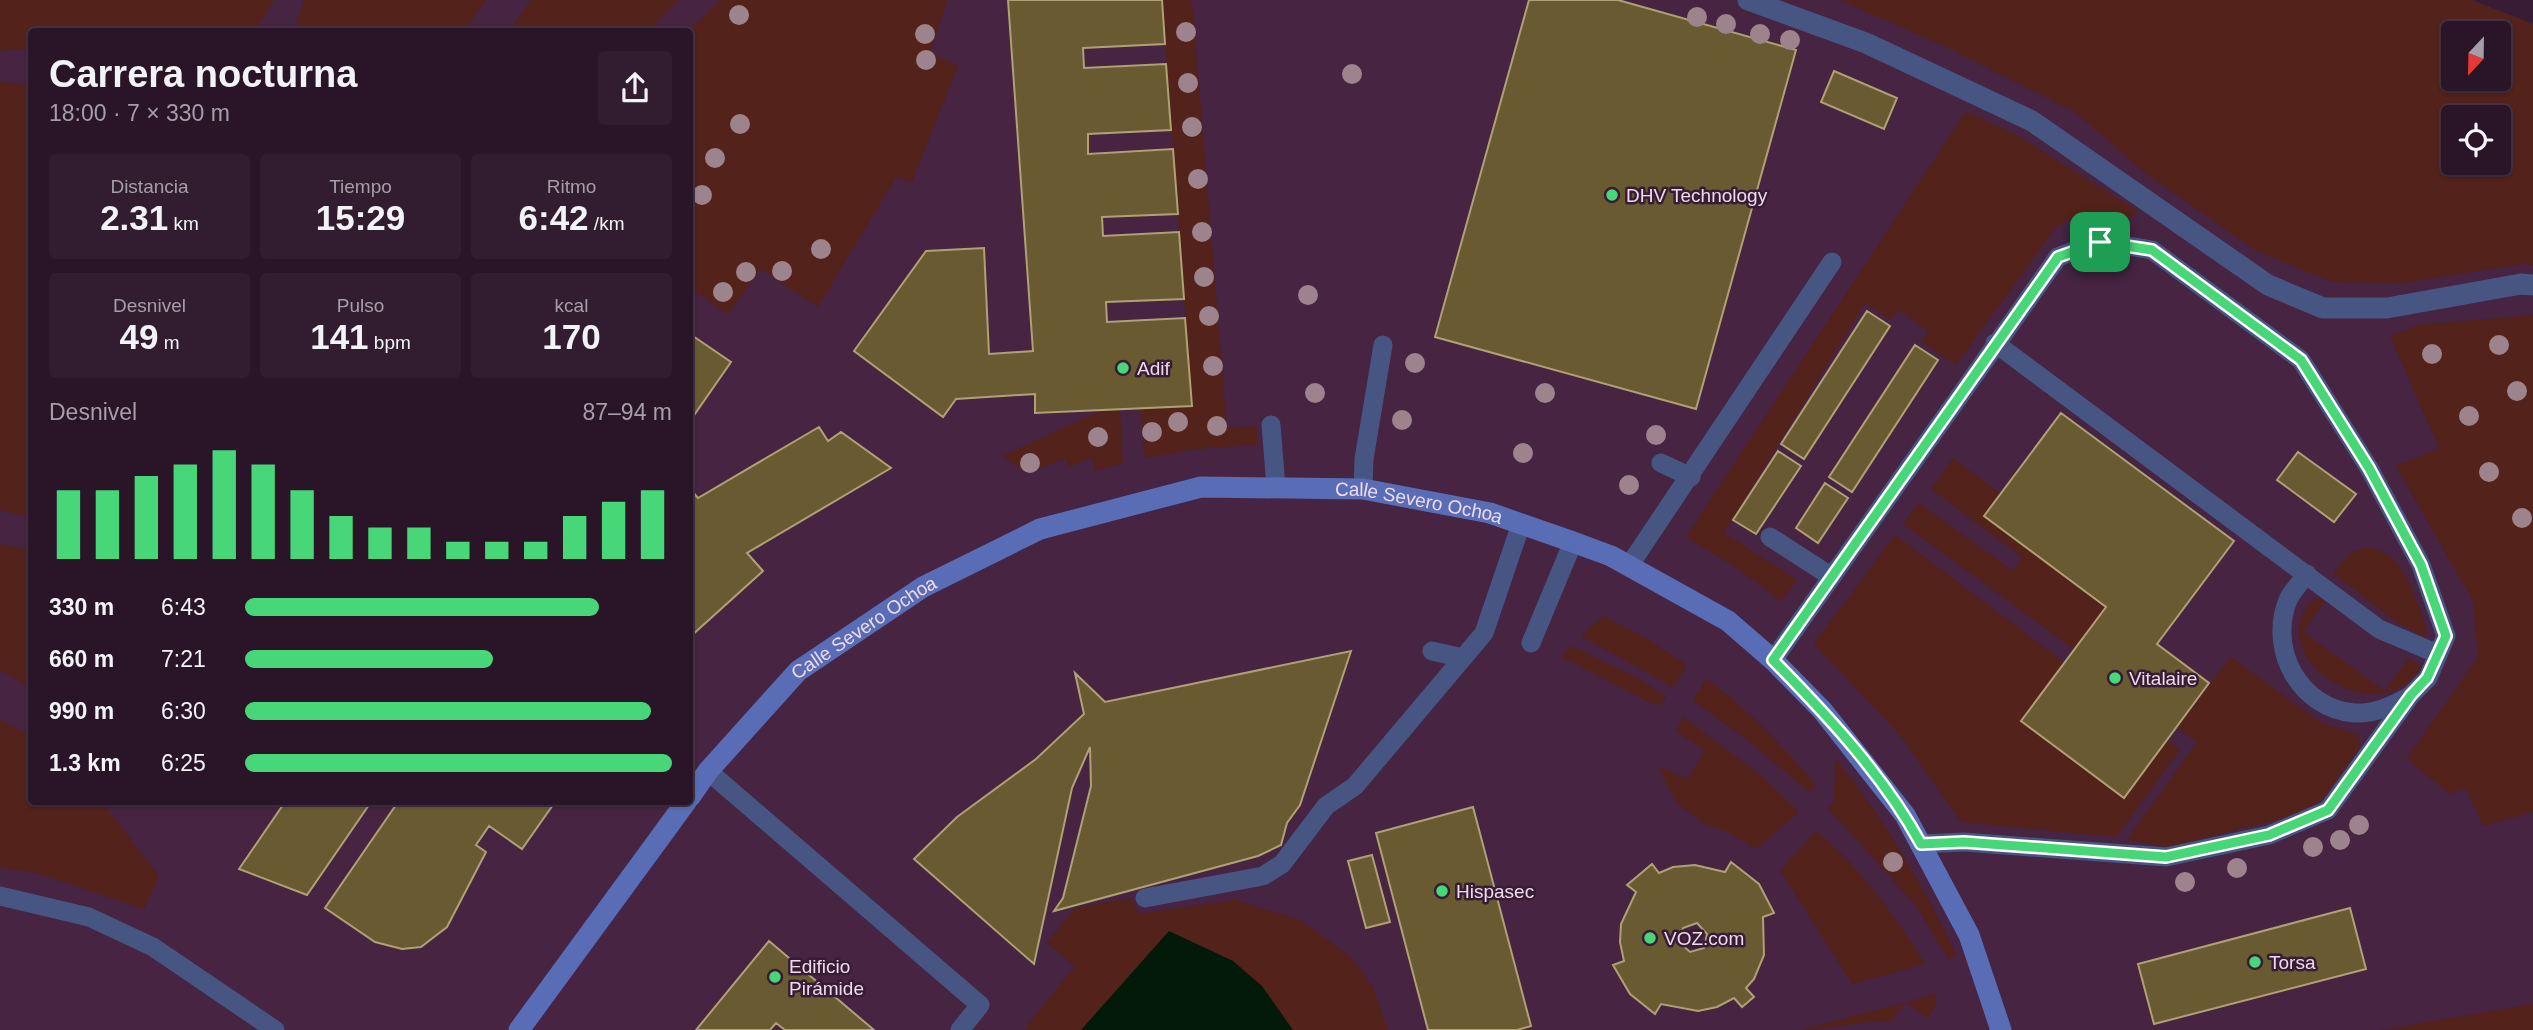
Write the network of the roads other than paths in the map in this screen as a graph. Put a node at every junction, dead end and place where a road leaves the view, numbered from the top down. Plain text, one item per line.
1 (1748, 0) edge
2 (1832, 262) dead end
3 (2533, 285) edge
4 (1995, 343) junction
5 (1383, 345) dead end
6 (1271, 425) dead end
7 (1661, 463) dead end
8 (1691, 477) junction
9 (1276, 487) junction
10 (1363, 489) junction
11 (1521, 524) junction
12 (1770, 537) dead end
13 (1573, 542) junction
14 (1629, 566) junction
15 (2307, 574) junction
16 (1832, 577) junction
17 (1531, 643) dead end
18 (1432, 651) dead end
19 (2438, 654) junction
20 (1463, 658) junction
21 (1773, 660) junction
22 (2411, 695) junction
23 (708, 771) junction
24 (693, 791) edge
25 (682, 805) edge
26 (1921, 844) junction
27 (0, 896) edge
28 (1145, 898) dead end
29 (275, 1030) edge
30 (519, 1030) edge
31 (960, 1030) edge
32 (2001, 1030) edge

1 - 3 street
2 - 8 lane
4 - 15 lane
4 - 16 lane
4 - 19 lane
5 - 10 lane
6 - 9 lane
7 - 8 lane
8 - 14 lane
9 - 10 street, Calle Severo Ochoa
9 - 23 street, Calle Severo Ochoa
10 - 11 street, Calle Severo Ochoa
11 - 13 street, Calle Severo Ochoa
11 - 20 lane
12 - 16 lane
13 - 14 street, Calle Severo Ochoa
13 - 17 lane
14 - 21 street, Calle Severo Ochoa
15 - 19 lane
15 - 22 lane
16 - 21 lane
18 - 20 lane
19 - 22 lane
20 - 28 lane
21 - 26 street, Calle Severo Ochoa
22 - 26 lane
23 - 24 street, Calle Severo Ochoa
23 - 31 lane
25 - 30 street, Calle Severo Ochoa
26 - 32 street, Calle Severo Ochoa
27 - 29 lane

